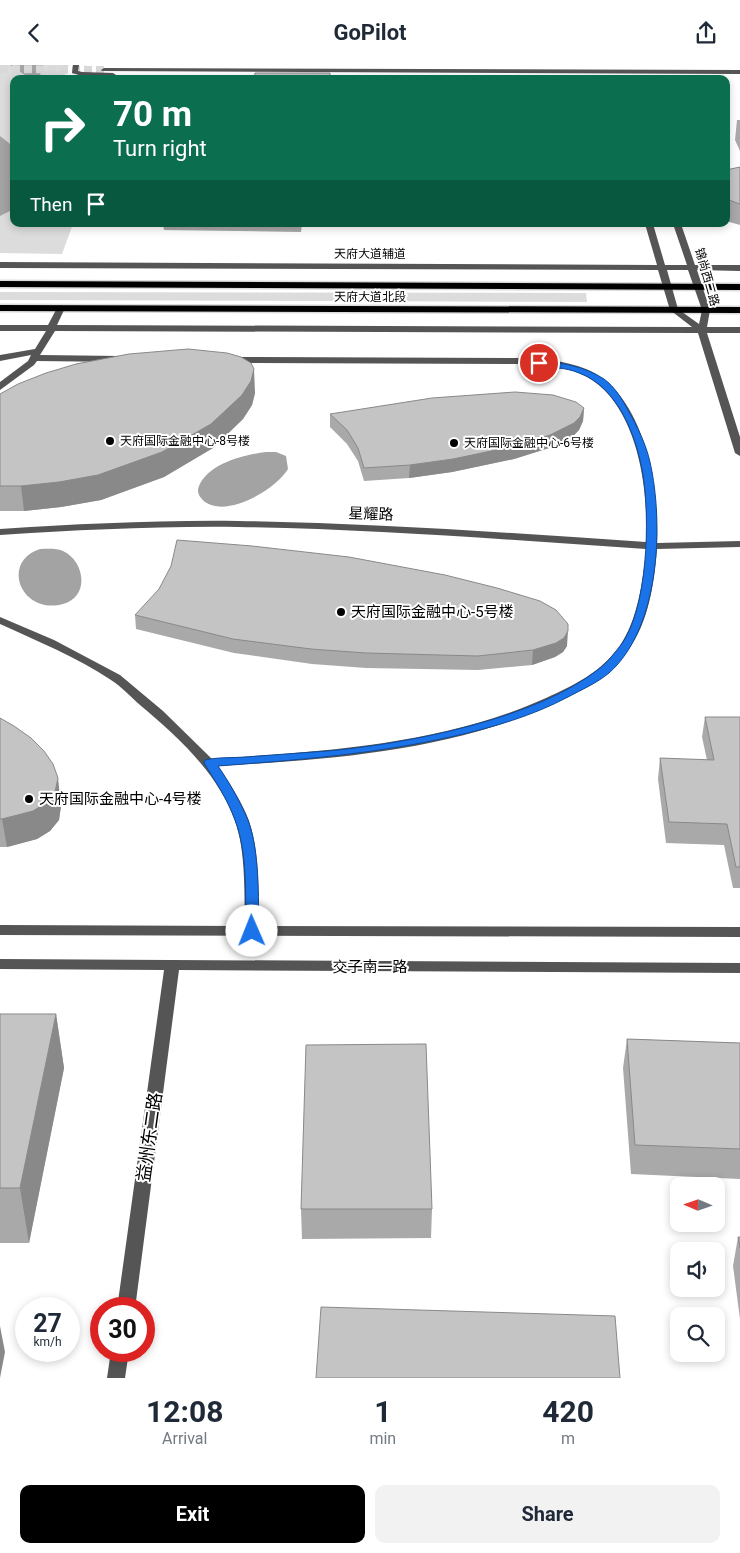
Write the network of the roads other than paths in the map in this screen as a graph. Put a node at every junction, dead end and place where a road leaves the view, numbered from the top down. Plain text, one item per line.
1 (76, 65) edge
2 (110, 65) edge
3 (419, 65) edge
4 (556, 65) edge
5 (95, 66) edge
6 (740, 66) edge
7 (541, 67) junction
8 (446, 70) junction
9 (605, 71) edge
10 (625, 71) edge
11 (740, 72) edge
12 (101, 73) junction
13 (650, 227) edge
14 (678, 227) edge
15 (0, 265) edge
16 (661, 267) junction
17 (692, 267) junction
18 (740, 267) edge
19 (0, 284) edge
20 (667, 287) junction
21 (698, 287) junction
22 (740, 287) edge
23 (0, 308) edge
24 (61, 308) junction
25 (674, 310) junction
26 (706, 310) junction
27 (740, 311) edge
28 (0, 328) edge
29 (52, 328) junction
30 (702, 330) junction
31 (740, 330) edge
32 (37, 354) junction
33 (0, 358) edge
34 (128, 359) edge
35 (215, 360) edge
36 (0, 387) edge
37 (740, 453) edge
38 (0, 532) edge
39 (740, 544) edge
40 (651, 546) junction
41 (0, 620) edge
42 (210, 763) junction
43 (0, 930) edge
44 (252, 931) junction
45 (740, 932) edge
46 (0, 964) edge
47 (172, 966) junction
48 (740, 969) edge
49 (128, 1297) edge
50 (118, 1362) edge
51 (116, 1378) edge

1 - 12 street
2 - 8 street
3 - 8 street
4 - 7 street
5 - 12 street
6 - 10 street
7 - 8 street
7 - 9 street
8 - 9 street
8 - 12 street
9 - 10 street
10 - 11 street
13 - 16 street
14 - 17 street, 锦尚西二路
15 - 16 street, 天府大道辅道
16 - 17 street, 天府大道辅道
16 - 20 street
17 - 18 street, 天府大道辅道
17 - 21 street, 锦尚西二路
19 - 20 main road, 天府大道北段
20 - 21 main road, 天府大道北段
20 - 25 street
21 - 22 main road, 天府大道北段
21 - 26 street, 锦尚西二路
23 - 24 main road, 天府大道北段
24 - 25 main road, 天府大道北段
24 - 29 street
25 - 26 main road, 天府大道北段
25 - 30 street
26 - 27 main road, 天府大道北段
26 - 30 street, 锦尚西二路
28 - 29 street
29 - 30 street
29 - 32 street
30 - 31 street
30 - 37 street, 锦尚西二路
32 - 33 street
32 - 34 street
32 - 36 street
35 - 40 street
38 - 40 street, 星耀路
39 - 40 street, 星耀路
40 - 42 street
41 - 42 street
42 - 44 street
43 - 44 street
44 - 45 street
46 - 47 street, 交子南一路
47 - 48 street, 交子南一路
47 - 49 street, 益州东二路
50 - 51 street

